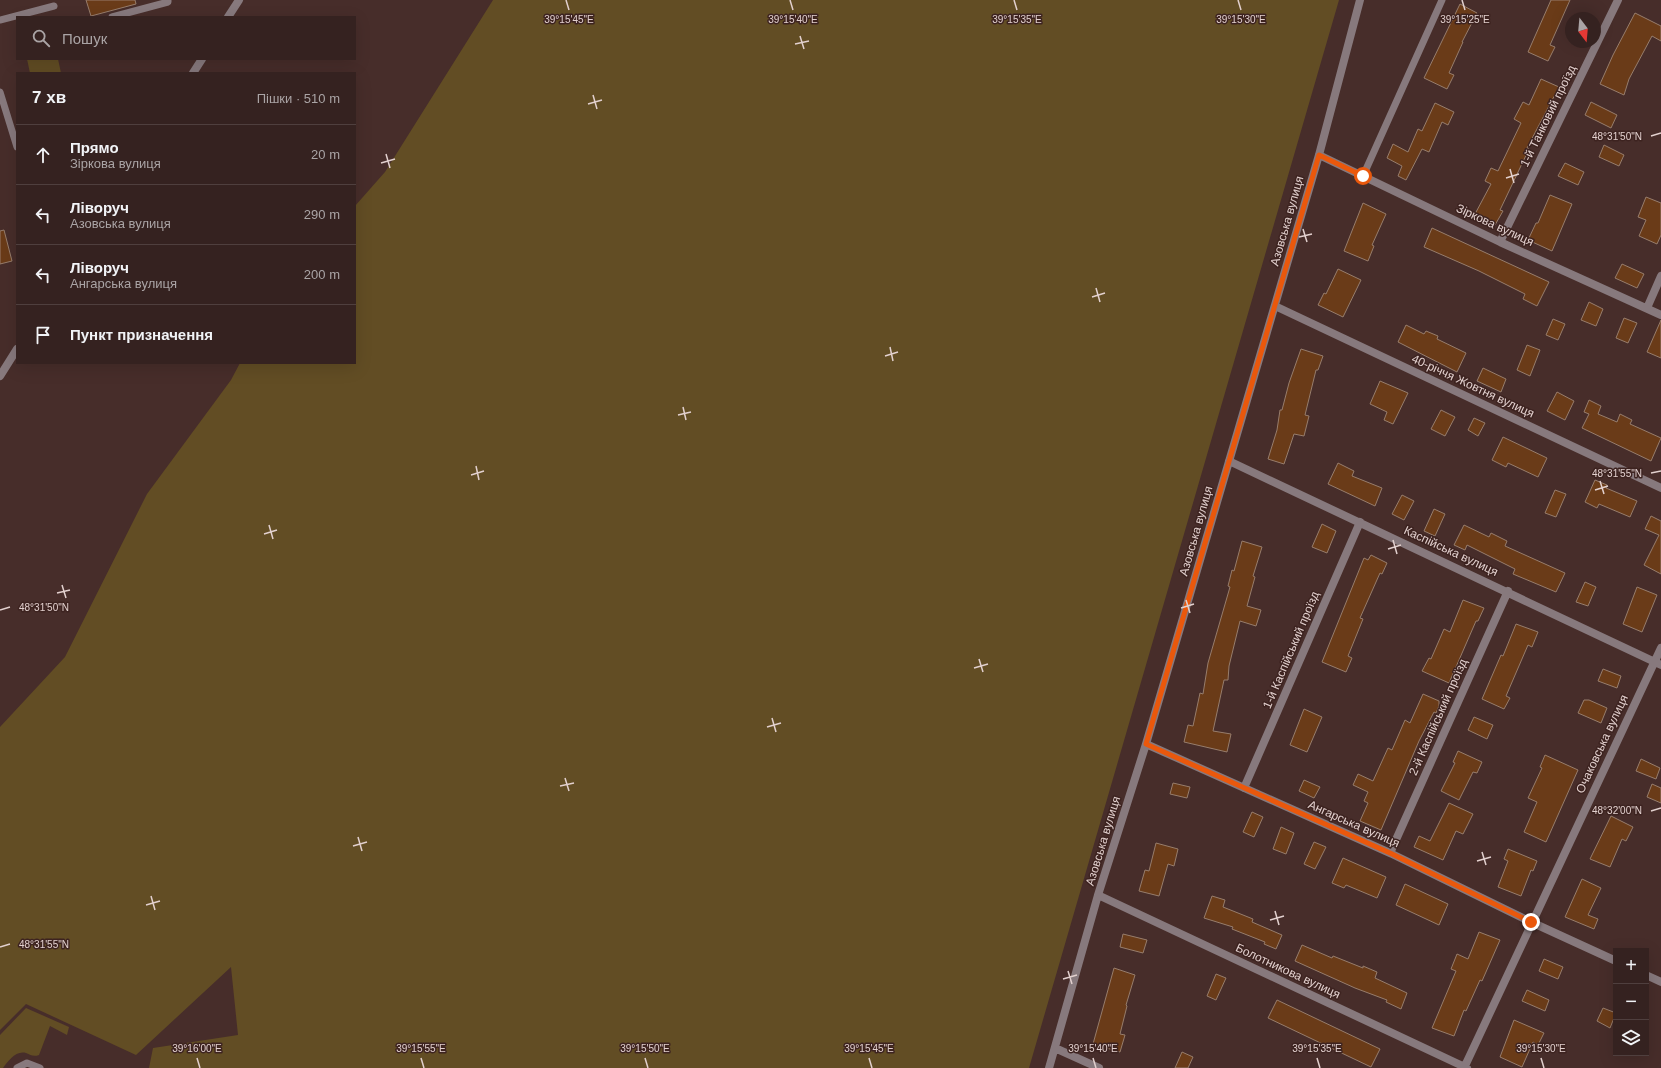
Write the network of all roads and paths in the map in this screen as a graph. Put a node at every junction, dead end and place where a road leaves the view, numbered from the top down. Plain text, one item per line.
1 (168, 0) edge
2 (239, 0) edge
3 (1360, 0) edge
4 (1442, 0) edge
5 (1618, 0) edge
6 (54, 6) dead end
7 (116, 16) edge
8 (229, 16) edge
9 (0, 20) edge
10 (201, 60) edge
11 (194, 72) edge
12 (0, 92) edge
13 (16, 144) edge
14 (1319, 155) junction
15 (1363, 176) junction
16 (1500, 242) junction
17 (1661, 276) edge
18 (1275, 306) junction
19 (1647, 308) junction
20 (1661, 314) edge
21 (16, 352) edge
22 (0, 376) edge
23 (1229, 461) junction
24 (1661, 488) edge
25 (1360, 522) junction
26 (1508, 591) junction
27 (1661, 648) edge
28 (1658, 663) edge
29 (1146, 744) junction
30 (1244, 788) junction
31 (1390, 853) junction
32 (1098, 895) junction
33 (1531, 922) junction
34 (1613, 960) edge
35 (1649, 976) edge
36 (1661, 982) edge
37 (1055, 1048) junction
38 (17, 1068) edge
39 (40, 1068) edge
40 (1049, 1068) edge
41 (1099, 1068) edge
42 (1465, 1068) edge

1 - 7 lane
2 - 8 street
3 - 14 street, Азовська вулиця
4 - 15 lane
5 - 16 street, 1-й Танковий проїзд
6 - 9 lane
10 - 11 street
12 - 13 lane
14 - 15 street, Зіркова вулиця
14 - 18 street, Азовська вулиця
15 - 16 street, Зіркова вулиця
16 - 19 street, Зіркова вулиця
17 - 19 street
18 - 23 street, Азовська вулиця
18 - 24 street, 40-річчя Жовтня вулиця
19 - 20 street, Зіркова вулиця
21 - 22 street
23 - 25 street, Каспійська вулиця
23 - 29 street, Азовська вулиця
25 - 26 street, Каспійська вулиця
25 - 30 street, 1-й Каспійський проїзд
26 - 28 street, Каспійська вулиця
26 - 31 street, 2-й Каспійський проїзд
27 - 28 street, Очаковська вулиця
28 - 33 street, Очаковська вулиця
29 - 30 street, Ангарська вулиця
29 - 32 street, Азовська вулиця
30 - 31 street, Ангарська вулиця
31 - 33 street, Ангарська вулиця
32 - 37 street, Азовська вулиця
32 - 42 street, Болотникова вулиця
33 - 34 street, Ангарська вулиця
33 - 42 street, Очаковська вулиця
35 - 36 street
37 - 40 street, Азовська вулиця
37 - 41 street
38 - 39 lane

